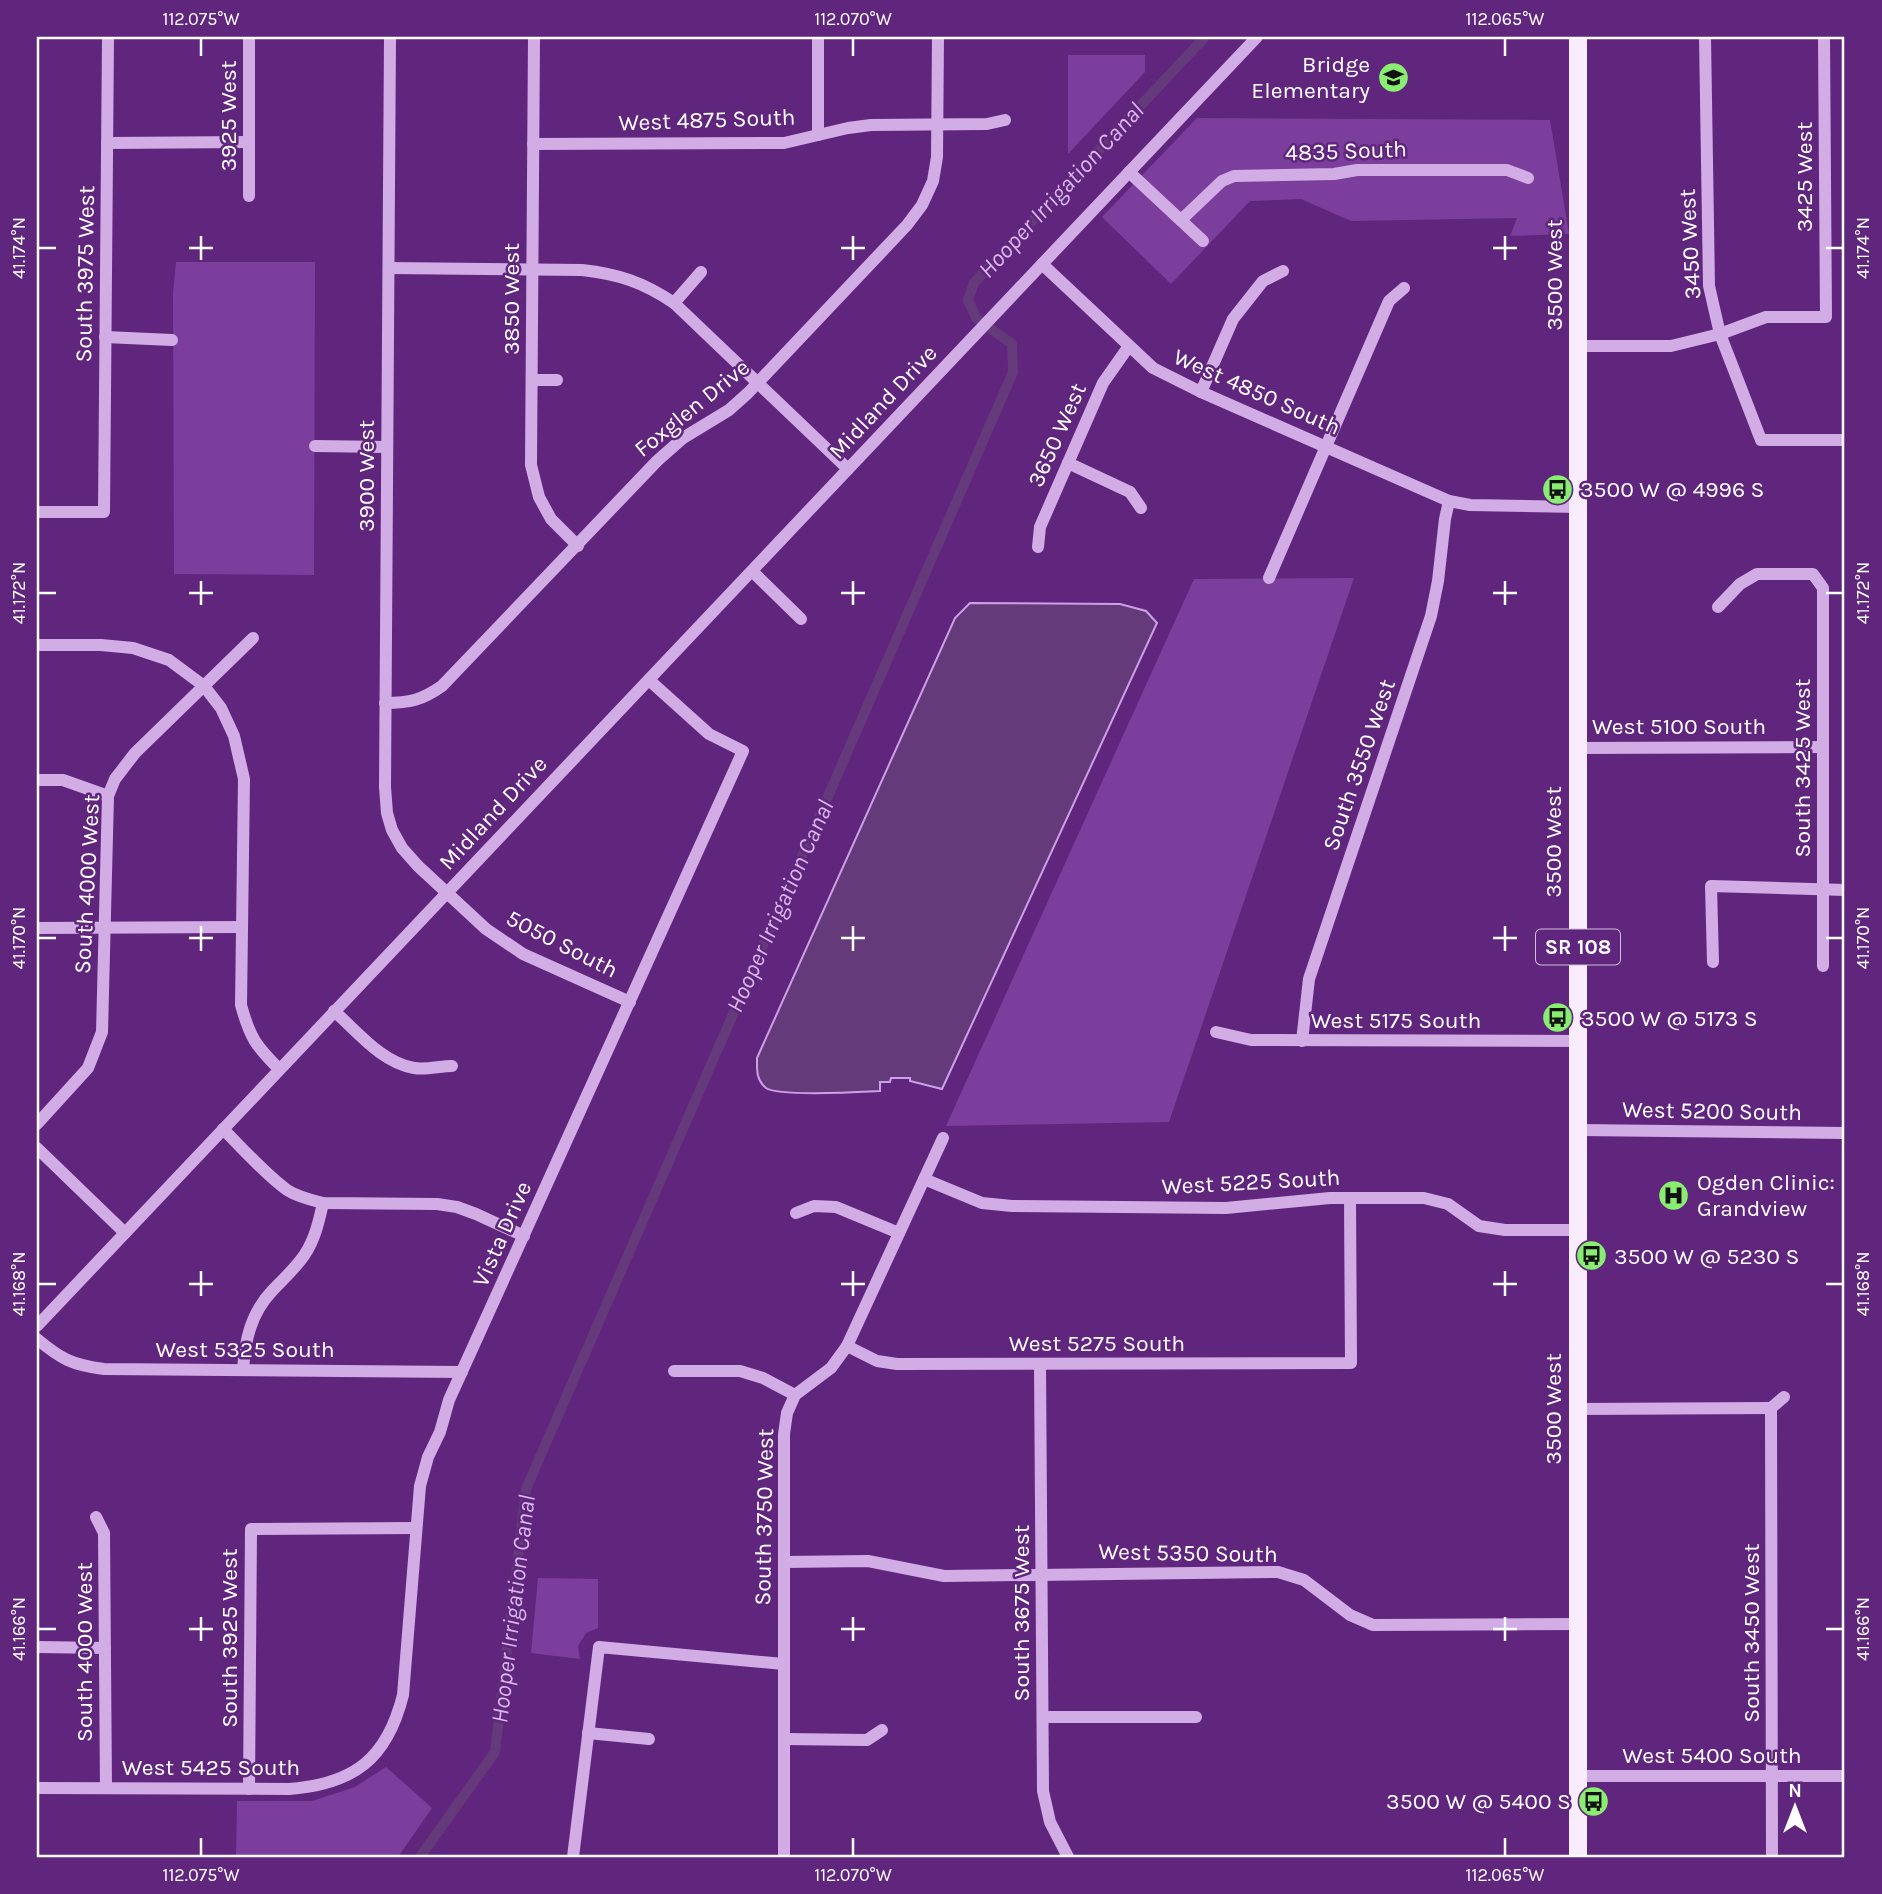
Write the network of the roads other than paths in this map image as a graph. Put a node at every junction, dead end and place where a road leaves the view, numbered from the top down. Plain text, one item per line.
1 (108, 37) edge
2 (249, 37) edge
3 (390, 37) edge
4 (534, 37) edge
5 (818, 37) edge
6 (938, 37) edge
7 (1257, 37) edge
8 (1578, 37) edge
9 (1705, 37) edge
10 (1824, 37) edge
11 (1005, 120) dead end
12 (937, 124) junction
13 (818, 135) junction
14 (249, 142) junction
15 (107, 143) junction
16 (533, 144) junction
17 (1129, 172) junction
18 (1528, 178) dead end
19 (249, 196) dead end
20 (1181, 220) junction
21 (1203, 241) dead end
22 (1042, 264) junction
23 (389, 268) junction
24 (533, 269) junction
25 (1283, 271) dead end
26 (701, 272) dead end
27 (1405, 288) dead end
28 (674, 303) junction
29 (1720, 334) junction
30 (105, 337) junction
31 (172, 340) dead end
32 (1129, 346) junction
33 (1578, 346) junction
34 (532, 380) junction
35 (557, 380) dead end
36 (758, 383) junction
37 (1201, 393) junction
38 (1845, 440) edge
39 (314, 446) dead end
40 (1326, 446) junction
41 (387, 447) junction
42 (1068, 463) junction
43 (848, 469) junction
44 (1449, 501) junction
45 (1578, 507) junction
46 (1141, 508) dead end
47 (37, 512) edge
48 (578, 546) junction
49 (1038, 547) dead end
50 (752, 570) junction
51 (1269, 578) dead end
52 (1718, 607) dead end
53 (801, 619) dead end
54 (253, 638) dead end
55 (37, 645) edge
56 (649, 680) junction
57 (204, 686) junction
58 (385, 704) junction
59 (1823, 747) junction
60 (1578, 748) junction
61 (37, 780) edge
62 (108, 796) junction
63 (1822, 889) junction
64 (1845, 890) edge
65 (447, 892) junction
66 (241, 927) junction
67 (37, 928) edge
68 (105, 928) junction
69 (1713, 962) dead end
70 (1823, 966) dead end
71 (630, 1002) junction
72 (334, 1011) junction
73 (1216, 1032) dead end
74 (1302, 1041) junction
75 (1578, 1041) junction
76 (452, 1066) dead end
77 (279, 1069) junction
78 (37, 1124) edge
79 (223, 1129) junction
80 (1579, 1130) junction
81 (1845, 1133) edge
82 (943, 1138) dead end
83 (37, 1148) edge
84 (924, 1179) junction
85 (1350, 1199) junction
86 (323, 1203) junction
87 (796, 1213) dead end
88 (1578, 1230) junction
89 (125, 1233) junction
90 (899, 1233) junction
91 (524, 1236) junction
92 (37, 1326) edge
93 (37, 1339) edge
94 (847, 1346) junction
95 (1040, 1364) junction
96 (243, 1370) junction
97 (674, 1371) dead end
98 (462, 1372) junction
99 (795, 1395) junction
100 (1784, 1397) dead end
101 (1771, 1408) junction
102 (1577, 1409) junction
103 (96, 1517) dead end
104 (416, 1528) junction
105 (784, 1562) junction
106 (1042, 1573) junction
107 (1578, 1625) junction
108 (37, 1647) edge
109 (105, 1648) junction
110 (784, 1664) junction
111 (1043, 1717) junction
112 (1196, 1717) dead end
113 (882, 1730) dead end
114 (588, 1733) junction
115 (649, 1740) dead end
116 (784, 1740) junction
117 (377, 1754) joint
118 (1578, 1776) junction
119 (1772, 1776) junction
120 (1845, 1776) edge
121 (37, 1788) edge
122 (106, 1788) junction
123 (249, 1789) junction
124 (573, 1857) edge
125 (783, 1857) edge
126 (1068, 1857) edge
127 (1578, 1857) edge
128 (1772, 1857) edge

1 - 15 street, South 3975 West
2 - 14 street, 3925 West
3 - 23 street, 3900 West
4 - 16 street, 3850 West
5 - 13 street
6 - 12 street, Foxglen Drive
7 - 17 street, Midland Drive
8 - 33 main road, 3500 West / SR 108
9 - 29 street, 3450 West
10 - 29 street, 3425 West
11 - 12 street, West 4875 South
12 - 13 street, West 4875 South
12 - 36 street, Foxglen Drive
13 - 16 street, West 4875 South
14 - 15 street
14 - 19 street, 3925 West
15 - 30 street, South 3975 West
16 - 24 street, 3850 West
17 - 20 street
17 - 22 street, Midland Drive
18 - 20 street, 4835 South
20 - 21 street
22 - 32 street, West 4850 South
22 - 43 street, Midland Drive
23 - 24 street
23 - 41 street, 3900 West
24 - 28 street
24 - 34 street, 3850 West
25 - 37 street
26 - 28 street
27 - 40 street
28 - 36 street
29 - 33 street
29 - 38 street, 3450 West
30 - 31 street
30 - 47 street, South 3975 West
32 - 37 street, West 4850 South
32 - 42 street, 3650 West
33 - 45 main road, 3500 West / SR 108
34 - 35 street
34 - 48 street, 3850 West
36 - 43 street
36 - 48 street, Foxglen Drive
37 - 40 street, West 4850 South
39 - 41 street
40 - 44 street, West 4850 South
40 - 51 street
41 - 58 street, 3900 West
42 - 46 street
42 - 49 street, 3650 West
43 - 50 street, Midland Drive
44 - 45 street, West 4850 South
44 - 74 street, South 3550 West
45 - 60 main road, 3500 West / SR 108
48 - 58 street, Foxglen Drive
50 - 53 street
50 - 56 street, Midland Drive
52 - 59 street, South 3425 West
54 - 57 street, South 4000 West
55 - 57 street
56 - 65 street, Midland Drive
56 - 71 street, Vista Drive
57 - 62 street, South 4000 West
57 - 66 street
58 - 65 street, 3900 West
59 - 60 street, West 5100 South
59 - 63 street, South 3425 West
60 - 75 main road, 3500 West / SR 108
61 - 62 street
62 - 68 street, South 4000 West
63 - 64 street
63 - 69 street
63 - 70 street, South 3425 West
65 - 71 street, 5050 South
65 - 72 street, Midland Drive
66 - 68 street
66 - 77 street
67 - 68 street
68 - 78 street, South 4000 West
71 - 91 street, Vista Drive
72 - 76 street
72 - 77 street, Midland Drive
73 - 74 street, West 5175 South
74 - 75 street, West 5175 South
75 - 80 main road, 3500 West / SR 108
77 - 79 street, Midland Drive
79 - 86 street
79 - 89 street, Midland Drive
80 - 81 street, West 5200 South
80 - 88 main road, 3500 West / SR 108
82 - 84 street
83 - 89 street
84 - 85 street, West 5225 South
84 - 90 street
85 - 88 street, West 5225 South
85 - 95 street, West 5275 South
86 - 91 street
86 - 96 street
87 - 90 street
88 - 102 main road, 3500 West / SR 108
89 - 92 street, Midland Drive
90 - 94 street
91 - 98 street, Vista Drive
93 - 96 street, West 5325 South
94 - 95 street, West 5275 South
94 - 99 street
95 - 106 street, South 3675 West
96 - 98 street, West 5325 South
97 - 99 street
98 - 104 street, Vista Drive
99 - 105 street, South 3750 West
100 - 101 street
101 - 102 street
101 - 119 street, South 3450 West
102 - 107 main road, 3500 West / SR 108
103 - 109 street, South 4000 West
104 - 117 street, Vista Drive
104 - 123 street, South 3925 West
105 - 106 street, West 5350 South
105 - 110 street, South 3750 West
106 - 107 street, West 5350 South
106 - 111 street, South 3675 West
107 - 118 main road, 3500 West / SR 108
108 - 109 street
109 - 122 street, South 4000 West
110 - 114 street
110 - 116 street, South 3750 West
111 - 112 street
111 - 126 street, South 3675 West
113 - 116 street
114 - 115 street
114 - 124 street
116 - 125 street, South 3750 West
117 - 123 street, West 5425 South
118 - 119 street, West 5400 South
118 - 127 main road, 3500 West / SR 108
119 - 120 street, West 5400 South
119 - 128 street, South 3450 West
121 - 122 street, West 5425 South
122 - 123 street, West 5425 South

